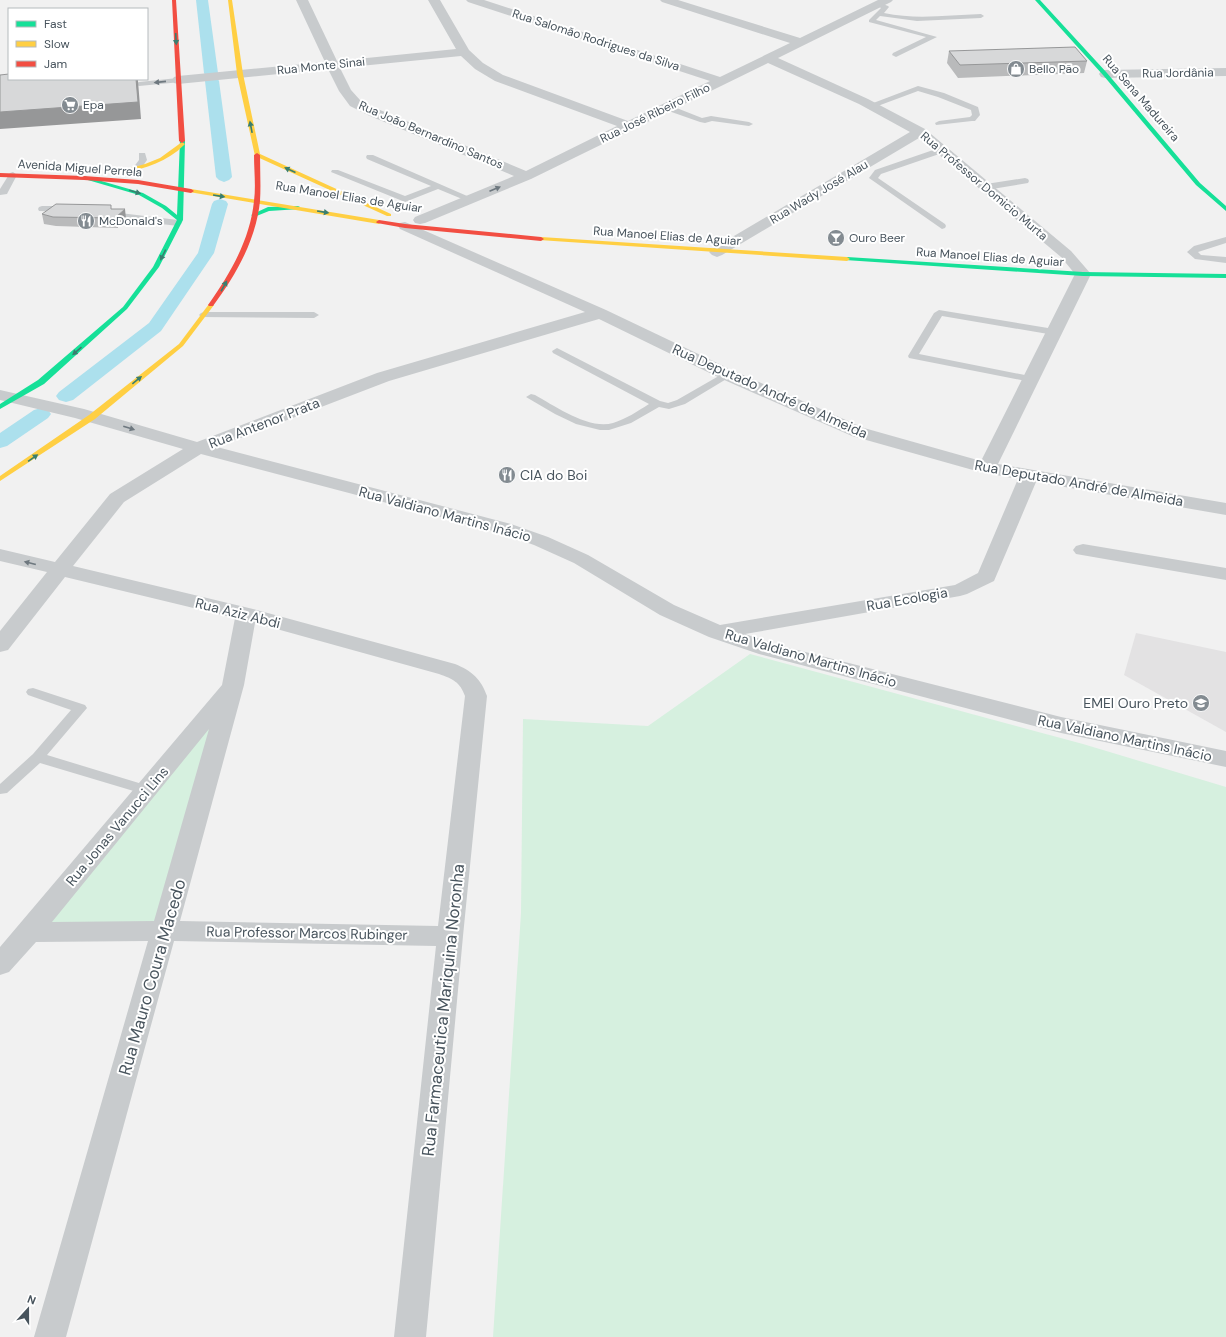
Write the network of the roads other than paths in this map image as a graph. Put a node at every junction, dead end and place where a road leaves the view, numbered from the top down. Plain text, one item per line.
1 (174, 0) edge
2 (230, 0) edge
3 (302, 0) edge
4 (434, 0) edge
5 (472, 0) edge
6 (666, 0) edge
7 (1038, 1) edge
8 (861, 2) dead end
9 (880, 6) edge
10 (981, 16) dead end
11 (800, 42) junction
12 (464, 52) junction
13 (896, 55) dead end
14 (767, 58) junction
15 (333, 64) junction
16 (1105, 74) junction
17 (1223, 74) edge
18 (236, 75) junction
19 (178, 80) junction
20 (721, 81) junction
21 (141, 84) dead end
22 (872, 104) junction
23 (666, 107) junction
24 (939, 123) dead end
25 (749, 124) dead end
26 (628, 126) junction
27 (920, 132) junction
28 (182, 144) junction
29 (942, 150) junction
30 (256, 155) junction
31 (142, 156) dead end
32 (370, 157) dead end
33 (137, 168) junction
34 (111, 170) dead end
35 (123, 171) junction
36 (335, 172) dead end
37 (0, 175) edge
38 (13, 175) junction
39 (526, 176) junction
40 (84, 178) junction
41 (1025, 181) dead end
42 (181, 186) junction
43 (438, 186) junction
44 (986, 187) junction
45 (0, 192) edge
46 (257, 198) junction
47 (470, 199) junction
48 (298, 208) junction
49 (42, 209) dead end
50 (78, 209) edge
51 (1226, 209) edge
52 (98, 211) edge
53 (254, 215) junction
54 (389, 215) junction
55 (179, 222) junction
56 (412, 223) junction
57 (942, 226) dead end
58 (538, 239) junction
59 (1226, 240) edge
60 (717, 252) junction
61 (1225, 260) dead end
62 (1083, 274) junction
63 (1226, 276) edge
64 (600, 313) junction
65 (204, 315) junction
66 (314, 315) dead end
67 (1054, 332) junction
68 (557, 351) dead end
69 (728, 375) junction
70 (1031, 380) junction
71 (531, 397) dead end
72 (5, 400) edge
73 (657, 404) junction
74 (92, 416) junction
75 (198, 448) junction
76 (987, 468) junction
77 (1029, 476) junction
78 (0, 479) edge
79 (1226, 509) edge
80 (1083, 550) dead end
81 (0, 555) edge
82 (60, 571) junction
83 (1226, 574) edge
84 (246, 614) junction
85 (718, 632) junction
86 (0, 645) edge
87 (472, 683) joint
88 (233, 685) junction
89 (33, 692) dead end
90 (38, 757) junction
91 (1226, 759) edge
92 (0, 789) edge
93 (147, 790) junction
94 (164, 931) junction
95 (29, 932) junction
96 (450, 936) junction
97 (0, 966) edge
98 (50, 1337) edge
99 (410, 1337) edge

1 -> 19 main road
2 - 18 main road
3 - 15 street, Rua João Bernardino Santos
4 - 12 street
5 - 20 street, Rua Salomão Rodrigues da Silva
6 - 11 street
7 - 16 main road, Rua Sena Madureira
8 - 9 street
9 - 10 lane
9 - 11 street, Rua José Ribeiro Filho
9 - 13 lane
11 - 14 street, Rua José Ribeiro Filho
12 - 15 street, Rua Monte Sinai
12 - 26 street
14 - 20 street, Rua José Ribeiro Filho
14 - 22 street, Rua Professor Domicio Murta
15 - 18 street, Rua Monte Sinai
15 - 39 street, Rua João Bernardino Santos
16 - 17 street, Rua Jordânia
16 - 51 main road, Rua Sena Madureira
18 - 19 street, Rua Monte Sinai
30 -> 18 main road
19 -> 21 lane
19 - 28 main road
20 - 23 street, Rua José Ribeiro Filho
22 - 24 lane
22 - 27 street, Rua Professor Domicio Murta
23 - 25 lane
23 - 26 street, Rua José Ribeiro Filho
26 - 39 street, Rua José Ribeiro Filho
27 - 29 street, Rua Professor Domicio Murta
27 - 60 street, Rua Wady José Alau
28 - 33 main road
28 - 42 main road
29 - 44 street, Rua Professor Domicio Murta
29 - 57 lane
30 - 46 main road
54 -> 30 main road
31 - 33 lane
32 - 43 lane
33 - 35 main road
34 - 35 main road, Avenida Miguel Perrela
35 - 42 main road, Avenida Miguel Perrela
36 - 43 lane
37 - 38 main road, Avenida Miguel Perrela
38 - 40 main road, Avenida Miguel Perrela
38 - 45 lane
47 -> 39 street, Rua José Ribeiro Filho
40 - 42 main road, Avenida Miguel Perrela
40 -> 55 main road
41 - 44 lane
42 - 46 main road, Rua Manoel Elias de Aguiar
42 - 55 main road
43 - 47 lane
44 - 62 street, Rua Professor Domicio Murta
46 - 48 main road, Rua Manoel Elias de Aguiar
46 - 53 main road
46 - 54 main road, Rua Manoel Elias de Aguiar
47 - 56 street, Rua José Ribeiro Filho
48 - 53 main road
48 -> 56 main road, Rua Manoel Elias de Aguiar
49 - 50 lane
52 - 55 lane
65 -> 53 main road
54 - 56 main road, Rua Manoel Elias de Aguiar
55 -> 72 main road
56 - 58 main road, Rua Manoel Elias de Aguiar
56 - 58 main road, Rua Manoel Elias de Aguiar
56 - 64 street, Rua Deputado André de Almeida
58 - 60 main road, Rua Manoel Elias de Aguiar
59 - 61 lane
60 - 62 main road, Rua Manoel Elias de Aguiar
62 - 63 main road, Rua Manoel Elias de Aguiar
62 - 67 street
64 - 69 street, Rua Deputado André de Almeida
64 - 75 street, Rua Antenor Prata
65 - 66 lane
74 -> 65 main road
67 - 70 street
67 - 70 lane
68 - 73 lane
69 - 73 lane
69 - 76 street, Rua Deputado André de Almeida
70 - 76 street
71 - 73 lane
72 - 74 street, Rua Valdiano Martins Inácio
74 -> 75 street, Rua Valdiano Martins Inácio
78 -> 74 main road
75 - 82 street, Rua Antenor Prata
75 - 85 street, Rua Valdiano Martins Inácio
76 - 77 street, Rua Deputado André de Almeida
77 - 79 street, Rua Deputado André de Almeida
77 - 85 street, Rua Ecologia
80 - 83 street
82 -> 81 street, Rua Aziz Abdi
82 - 84 street, Rua Aziz Abdi
82 - 86 street, Rua Antenor Prata
84 - 87 street, Rua Aziz Abdi
84 - 88 street, Rua Mauro Coura Macedo
85 - 91 street, Rua Valdiano Martins Inácio
87 - 96 street, Rua Farmaceutica Mariquina Noronha
88 - 93 street, Rua Jonas Vanucci Lins
88 - 94 street, Rua Mauro Coura Macedo
89 - 90 lane
90 - 92 lane
90 - 93 lane
93 - 95 street, Rua Jonas Vanucci Lins
94 - 95 street, Rua Professor Marcos Rubinger
94 - 96 street, Rua Professor Marcos Rubinger
94 - 98 street, Rua Mauro Coura Macedo
95 - 97 street, Rua Jonas Vanucci Lins
96 - 99 street, Rua Farmaceutica Mariquina Noronha

